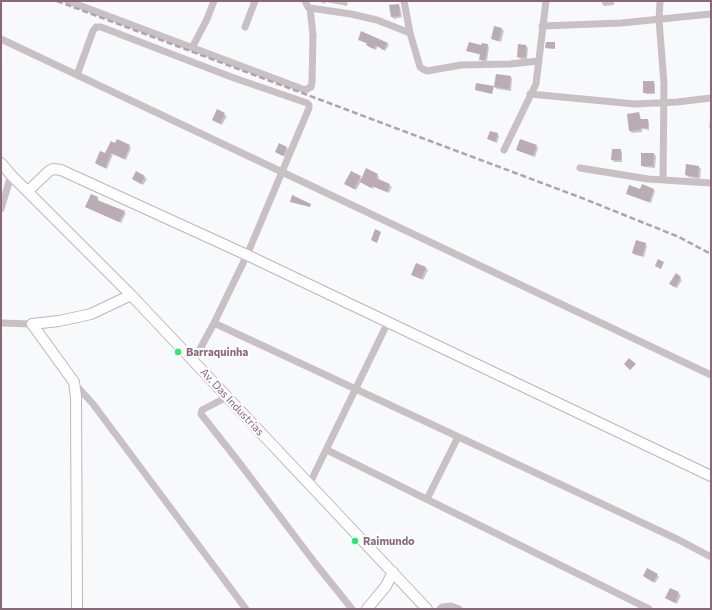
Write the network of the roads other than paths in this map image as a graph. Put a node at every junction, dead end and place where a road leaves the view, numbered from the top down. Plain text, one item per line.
1 (68, 1) edge
2 (214, 1) edge
3 (255, 1) edge
4 (305, 1) edge
5 (404, 1) edge
6 (546, 1) edge
7 (660, 1) edge
8 (310, 8) junction
9 (711, 14) edge
10 (659, 20) junction
11 (542, 26) junction
12 (245, 27) dead end
13 (410, 33) junction
14 (1, 39) edge
15 (192, 48) junction
16 (539, 61) junction
17 (77, 75) junction
18 (530, 94) junction
19 (711, 98) edge
20 (664, 102) junction
21 (504, 150) dead end
22 (5, 168) edge
23 (580, 168) dead end
24 (282, 171) junction
25 (663, 180) junction
26 (711, 183) edge
27 (28, 192) junction
28 (1, 209) edge
29 (247, 255) junction
30 (131, 295) junction
31 (388, 322) junction
32 (1, 323) edge
33 (214, 323) junction
34 (32, 324) junction
35 (193, 362) junction
36 (711, 375) edge
37 (74, 382) junction
38 (355, 389) junction
39 (226, 397) junction
40 (458, 437) junction
41 (327, 450) junction
42 (711, 476) edge
43 (309, 485) junction
44 (427, 499) junction
45 (711, 558) edge
46 (393, 572) junction
47 (77, 609) edge
48 (246, 609) edge
49 (352, 609) edge
50 (367, 609) edge
51 (427, 609) edge
52 (440, 609) edge
53 (459, 609) edge
54 (649, 609) edge

1 - 15 street
2 - 15 street
3 - 12 street
4 - 8 street
5 - 13 street
6 - 11 street
7 - 10 street
8 - 13 street
8 - 15 street
9 - 10 street
10 - 11 street
10 - 20 street
11 - 16 street
13 - 16 street
14 - 17 street
16 - 18 street
17 - 24 street
17 - 24 street
18 - 20 street
18 - 21 street
19 - 20 street
20 - 25 street
22 - 27 street, Av. Das Industrias
22 - 28 street
23 - 25 street
24 - 29 street
24 - 36 street
25 - 26 street
27 - 29 street
27 - 30 street, Av. Das Industrias
29 - 31 street
29 - 33 street
30 - 34 street
30 - 35 street, Av. Das Industrias
31 - 38 street
31 - 42 street
32 - 34 street
33 - 35 street
33 - 38 street
34 - 37 street
35 - 39 street, Av. Das Industrias
37 - 47 street
37 - 48 street
38 - 40 street
38 - 41 street
39 - 43 street, Av. Das Industrias
39 - 49 street
40 - 44 street
40 - 45 street
41 - 43 street
41 - 44 street
43 - 46 street, Av. Das Industrias
44 - 54 street
46 - 50 street
46 - 51 street, Av. Das Industrias
52 - 53 street

